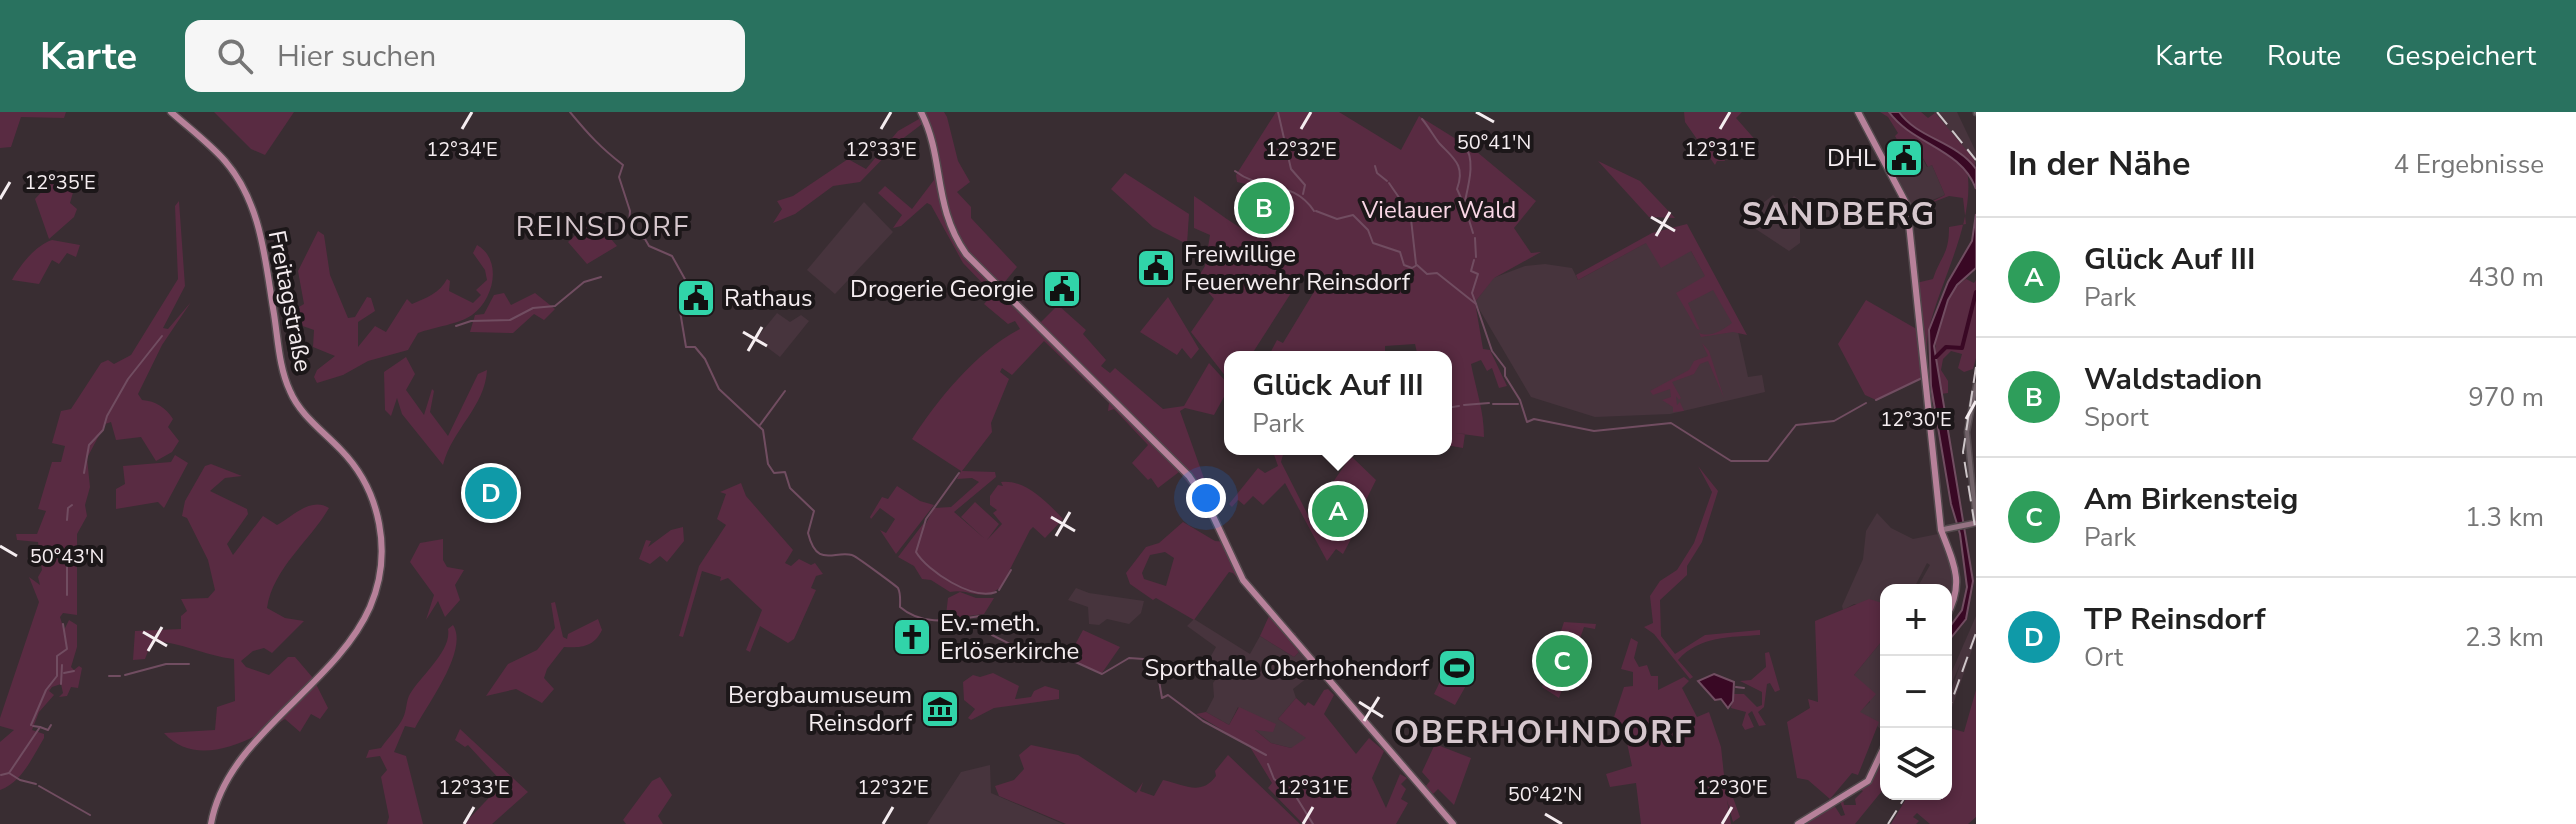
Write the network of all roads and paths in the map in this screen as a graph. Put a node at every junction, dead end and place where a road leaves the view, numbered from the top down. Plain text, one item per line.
1 (171, 112) edge
2 (921, 112) edge
3 (1858, 112) edge
4 (1976, 385) edge
5 (1976, 522) edge
6 (1941, 530) junction
7 (1952, 605) edge
8 (1880, 759) edge
9 (211, 824) edge
10 (1453, 824) edge
11 (1798, 824) edge

1 - 9 main road, Freitagstraße
2 - 10 main road
3 - 6 main road
4 - 5 street
5 - 6 main road
6 - 7 main road
8 - 11 main road

